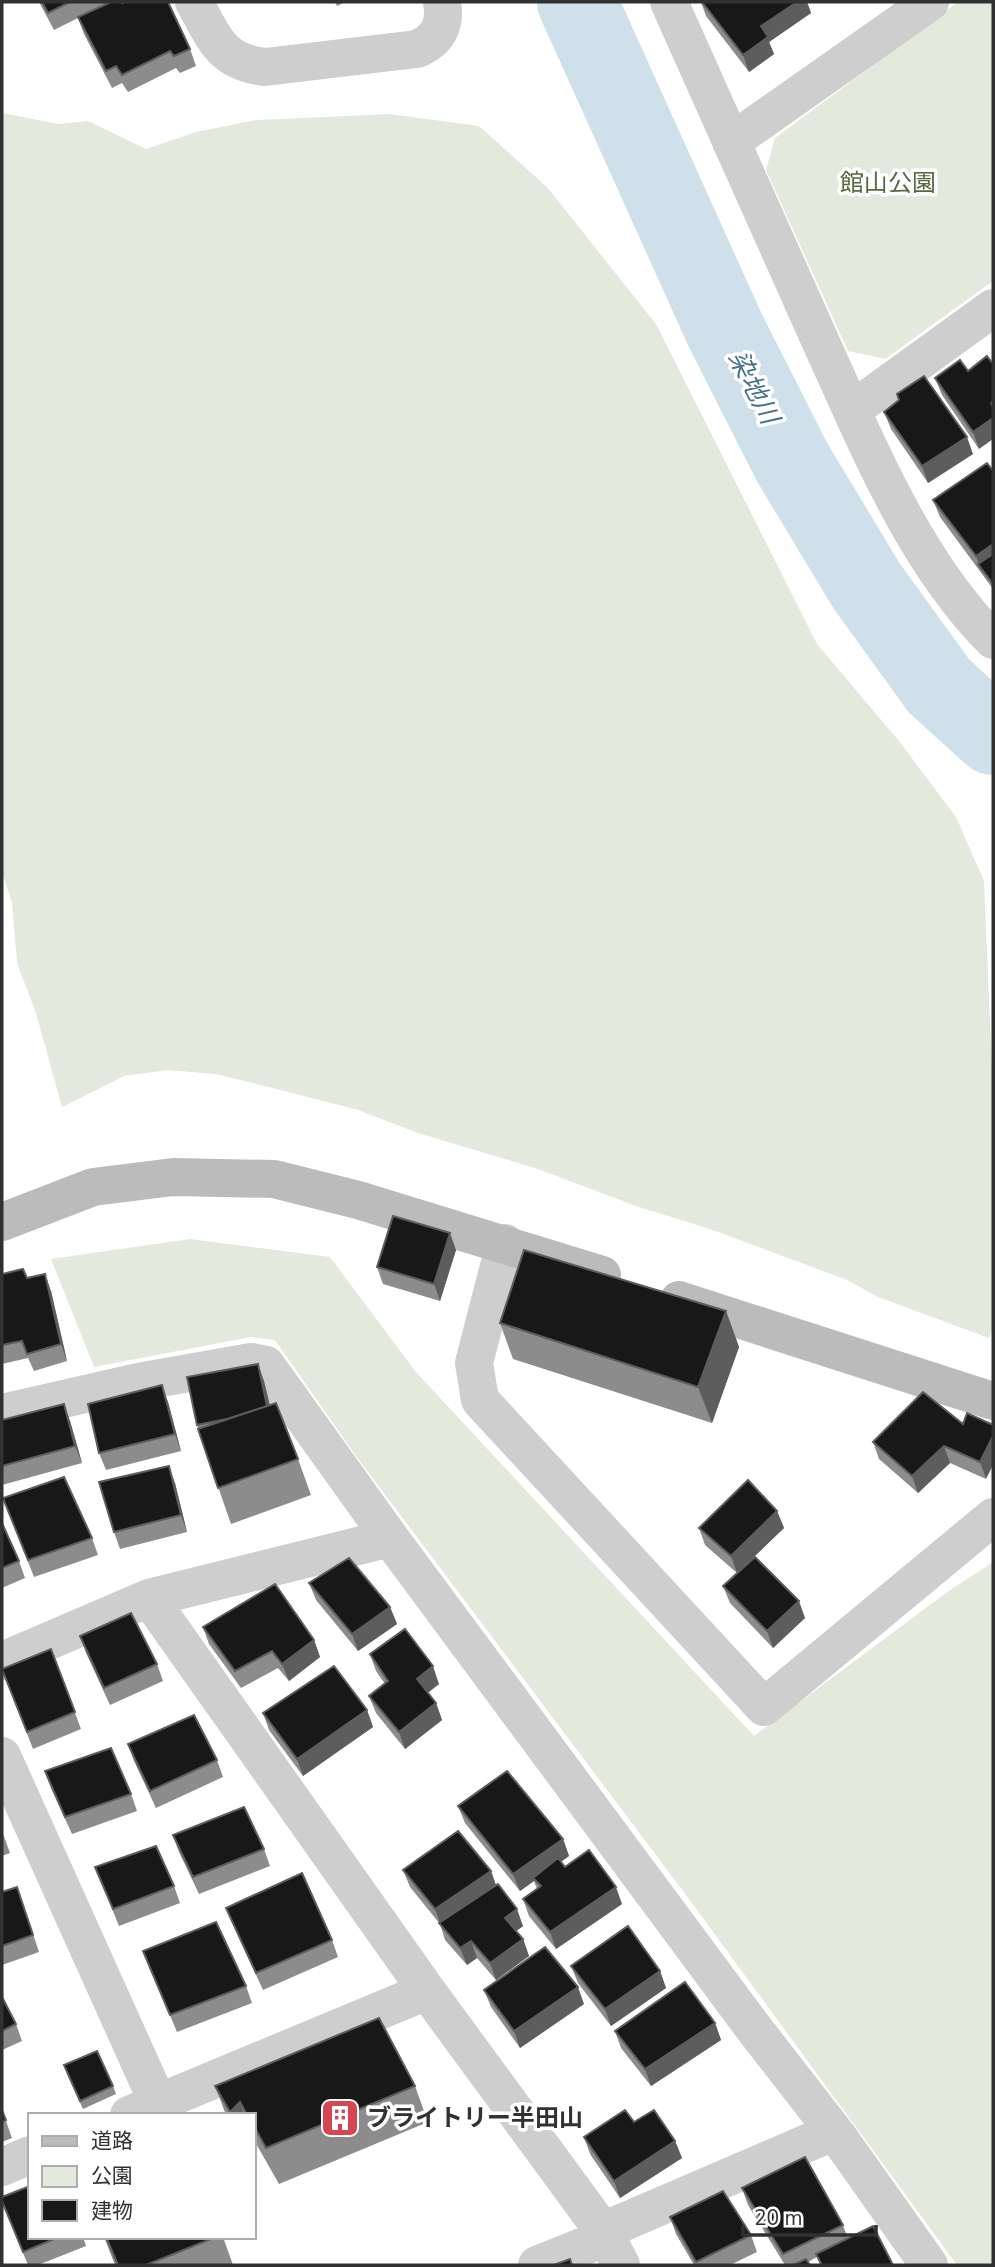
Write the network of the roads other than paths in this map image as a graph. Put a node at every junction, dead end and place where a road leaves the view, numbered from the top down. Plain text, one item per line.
1 (194, 2) edge
2 (442, 2) edge
3 (669, 2) edge
4 (930, 2) edge
5 (731, 142) junction
6 (993, 308) edge
7 (852, 410) junction
8 (993, 640) edge
9 (2, 1222) edge
10 (505, 1243) junction
11 (993, 1401) edge
12 (2, 1413) edge
13 (993, 1517) edge
14 (390, 1538) junction
15 (149, 1598) junction
16 (2, 1661) edge
17 (2, 1756) edge
18 (427, 1991) junction
19 (144, 2109) edge
20 (833, 2132) junction
21 (28, 2156) edge
22 (2, 2167) edge
23 (610, 2244) edge
24 (537, 2265) edge
25 (929, 2265) edge

1 - 2 street
3 - 5 street
4 - 5 street
5 - 7 street
6 - 7 street
7 - 8 street
9 - 10 street
10 - 11 street
10 - 13 street
12 - 14 street
14 - 15 street
14 - 20 street
15 - 16 street
15 - 18 street
17 - 19 street
18 - 19 street
18 - 23 street
20 - 23 street
20 - 25 street
21 - 22 street
23 - 24 street

